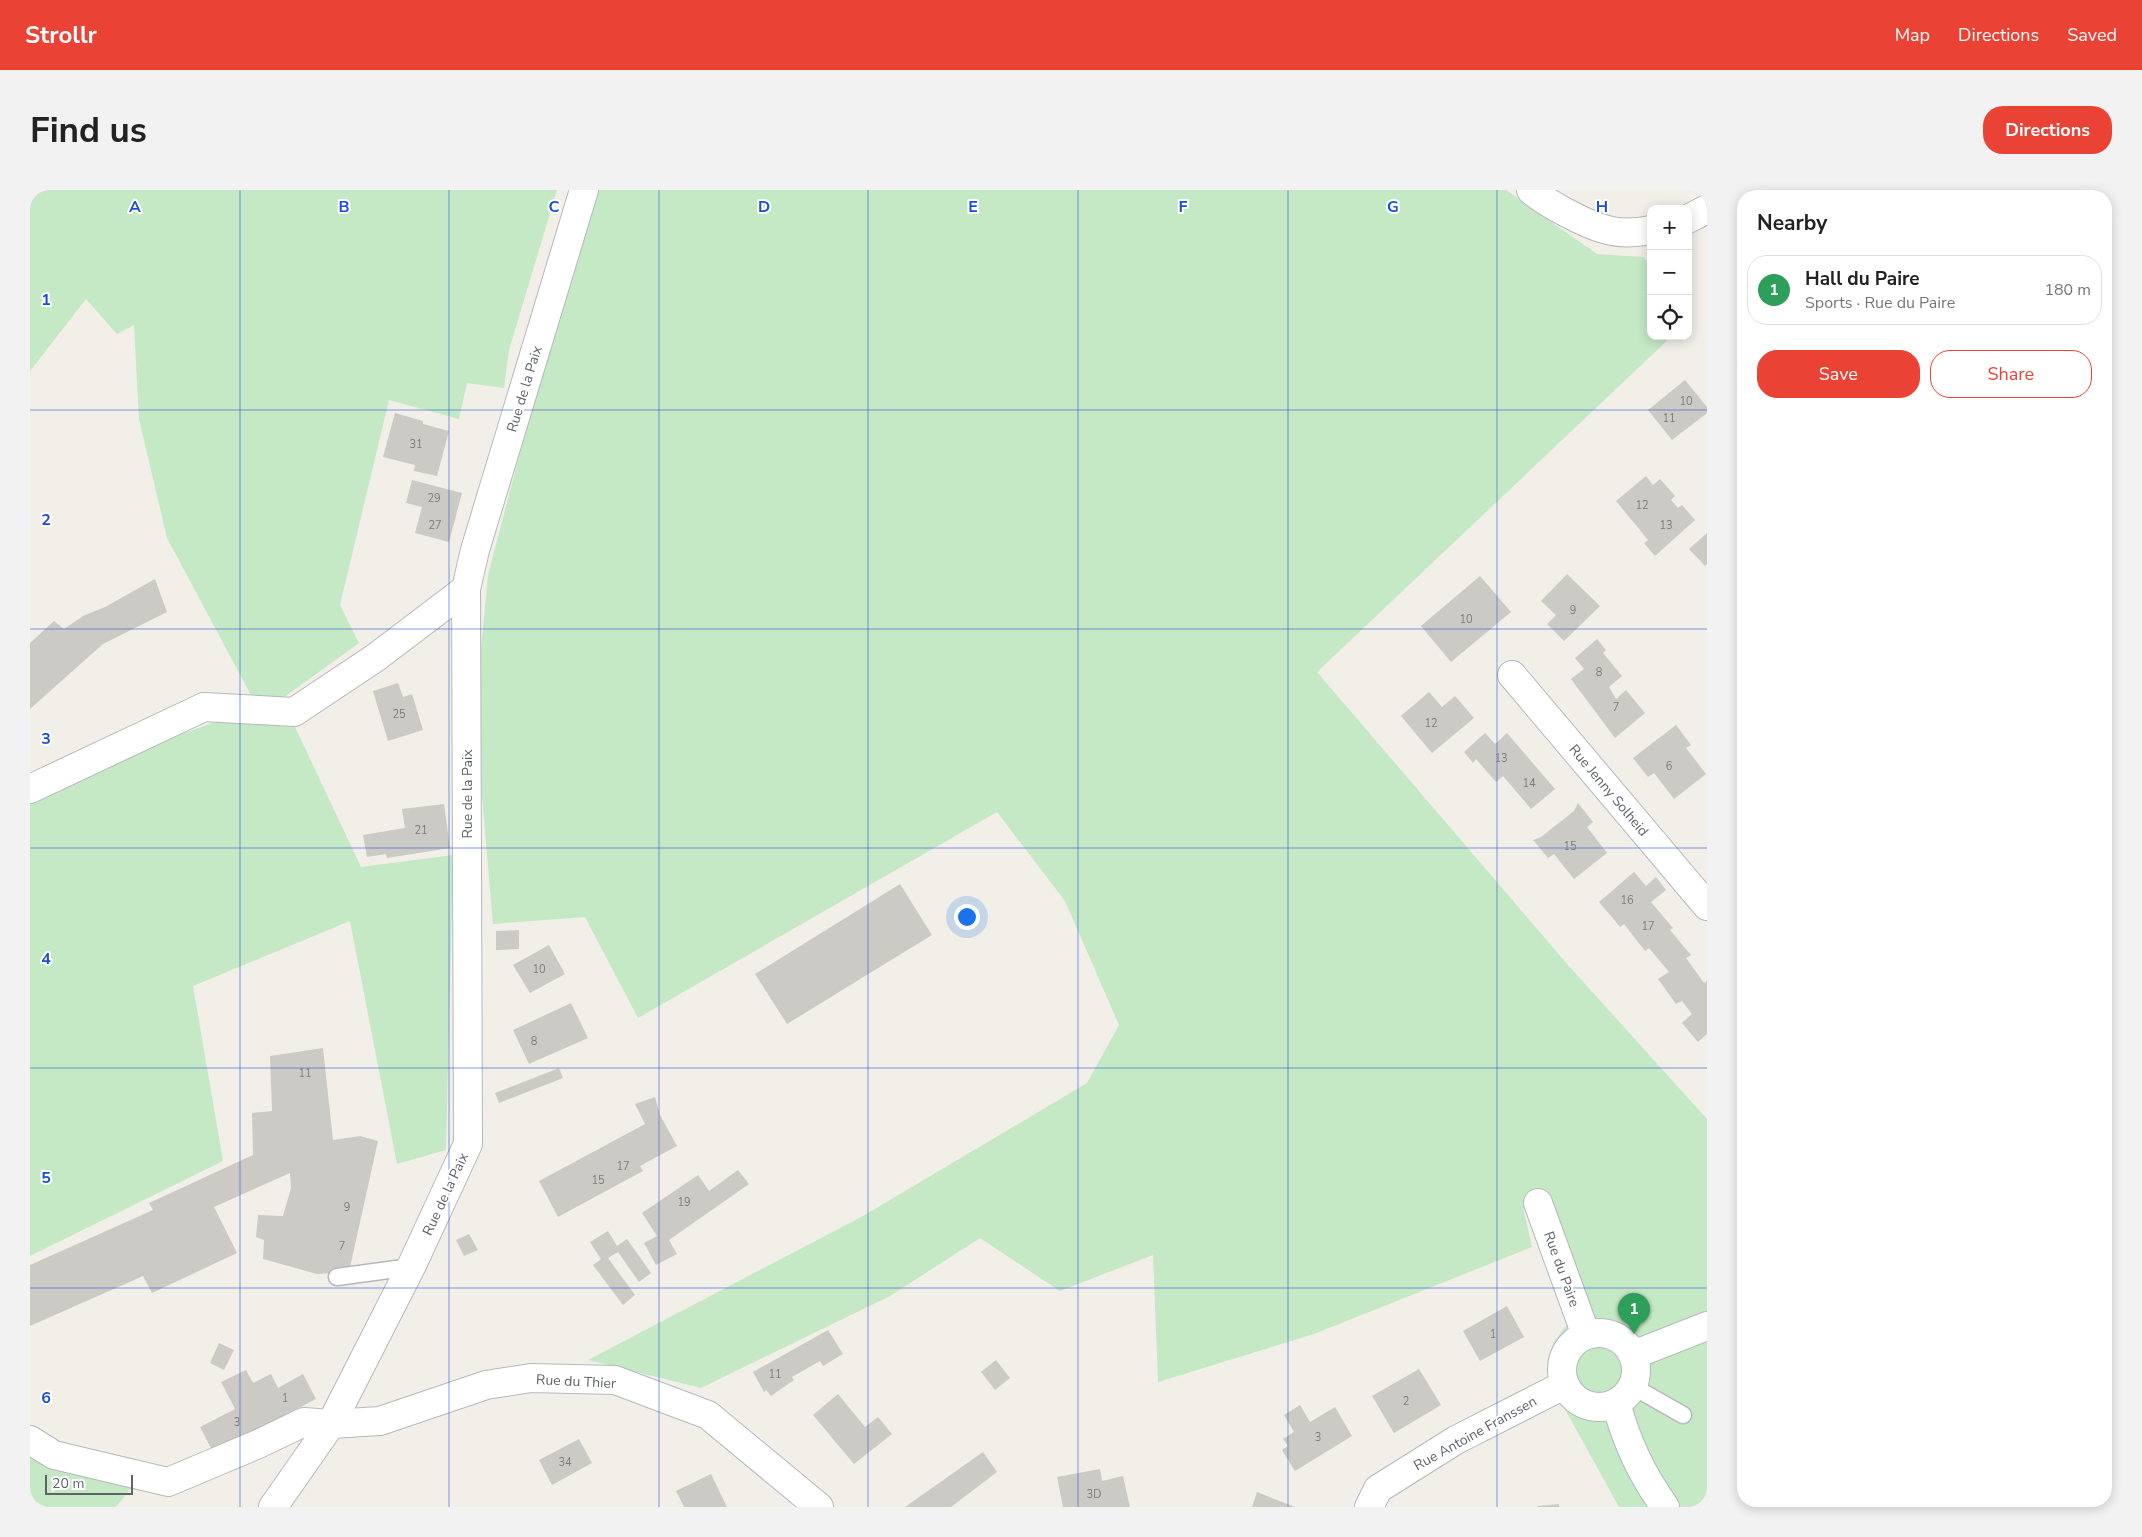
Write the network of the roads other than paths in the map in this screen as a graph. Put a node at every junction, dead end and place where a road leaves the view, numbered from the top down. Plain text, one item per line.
1 (584, 190) edge
2 (1531, 190) edge
3 (1707, 209) edge
4 (1692, 216) edge
5 (1647, 231) edge
6 (466, 589) junction
7 (1512, 674) dead end
8 (30, 789) edge
9 (1707, 906) edge
10 (1538, 1203) dead end
11 (411, 1267) junction
12 (337, 1277) dead end
13 (1707, 1326) edge
14 (1586, 1335) junction
15 (1633, 1355) junction
16 (1564, 1385) junction
17 (1624, 1395) junction
18 (1683, 1415) dead end
19 (331, 1424) junction
20 (30, 1440) edge
21 (273, 1507) edge
22 (819, 1507) edge
23 (1369, 1507) edge
24 (1665, 1507) edge

1 - 6 street, Rue de la Paix
2 - 5 street
3 - 4 street
6 - 8 street
6 - 11 street, Rue de la Paix
7 - 9 street, Rue Jenny Solheid
10 - 14 street, Rue du Paire
11 - 12 lane
11 - 19 street, Rue de la Paix
13 - 15 street
14 - 15 street
14 - 16 street
15 - 17 street
16 - 17 street
16 - 23 street, Rue Antoine Franssen
17 - 18 lane
17 - 24 street
19 - 20 street
19 - 21 street, Rue de la Paix
19 - 22 street, Rue du Thier

